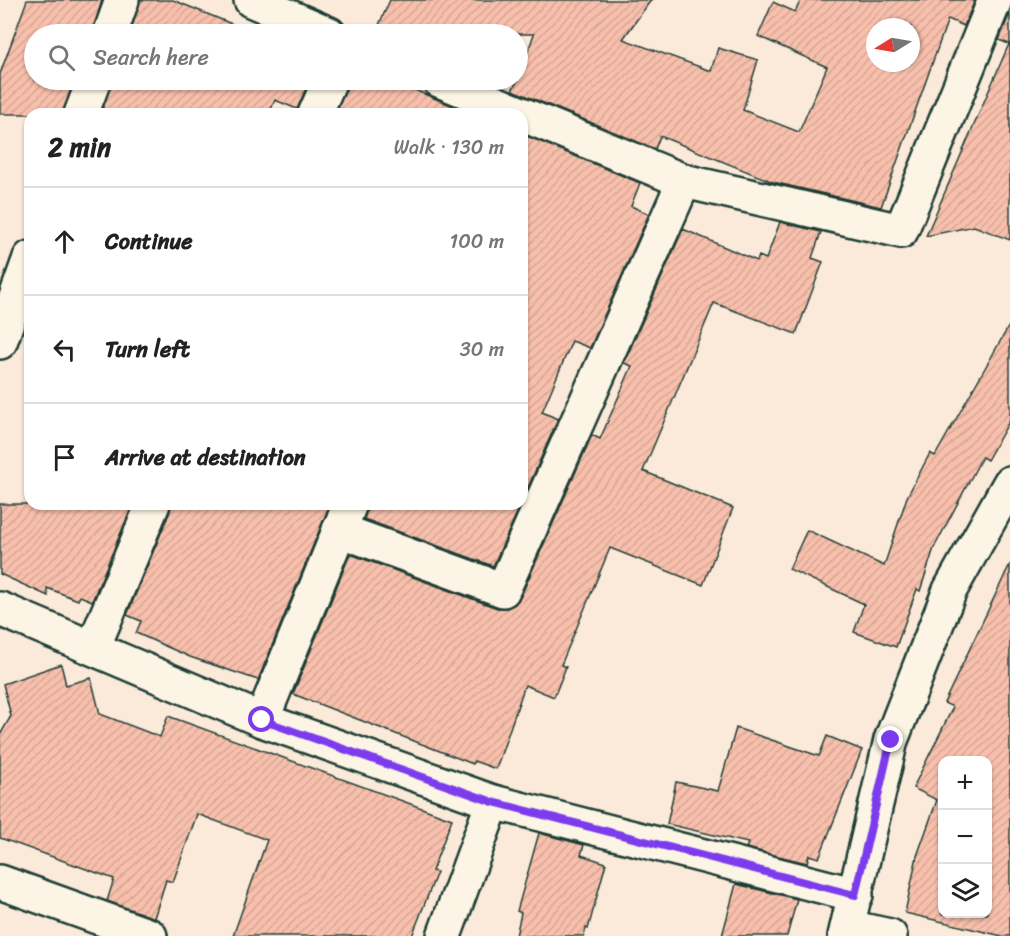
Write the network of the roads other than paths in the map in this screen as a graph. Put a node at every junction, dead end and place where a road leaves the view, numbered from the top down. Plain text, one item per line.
1 (122, 0) edge
2 (252, 0) edge
3 (995, 0) edge
4 (114, 24) edge
5 (306, 24) edge
6 (90, 90) edge
7 (326, 90) edge
8 (462, 90) edge
9 (83, 108) edge
10 (318, 108) edge
11 (505, 108) edge
12 (528, 118) edge
13 (684, 181) junction
14 (24, 275) edge
15 (0, 342) edge
16 (1010, 483) edge
17 (150, 510) edge
18 (344, 517) edge
19 (0, 609) edge
20 (93, 648) junction
21 (262, 720) junction
22 (493, 802) junction
23 (0, 882) edge
24 (855, 895) junction
25 (847, 931) edge
26 (150, 936) edge
27 (444, 936) edge
28 (890, 936) edge

1 - 4 street
2 - 5 street
3 - 13 street
6 - 9 street
7 - 10 street
8 - 11 street
12 - 13 street
13 - 18 street
14 - 15 street
16 - 24 street
17 - 20 street
18 - 21 street
19 - 20 street
20 - 21 street
21 - 22 street
22 - 24 street
22 - 27 street
23 - 26 street
24 - 25 street
25 - 28 street

